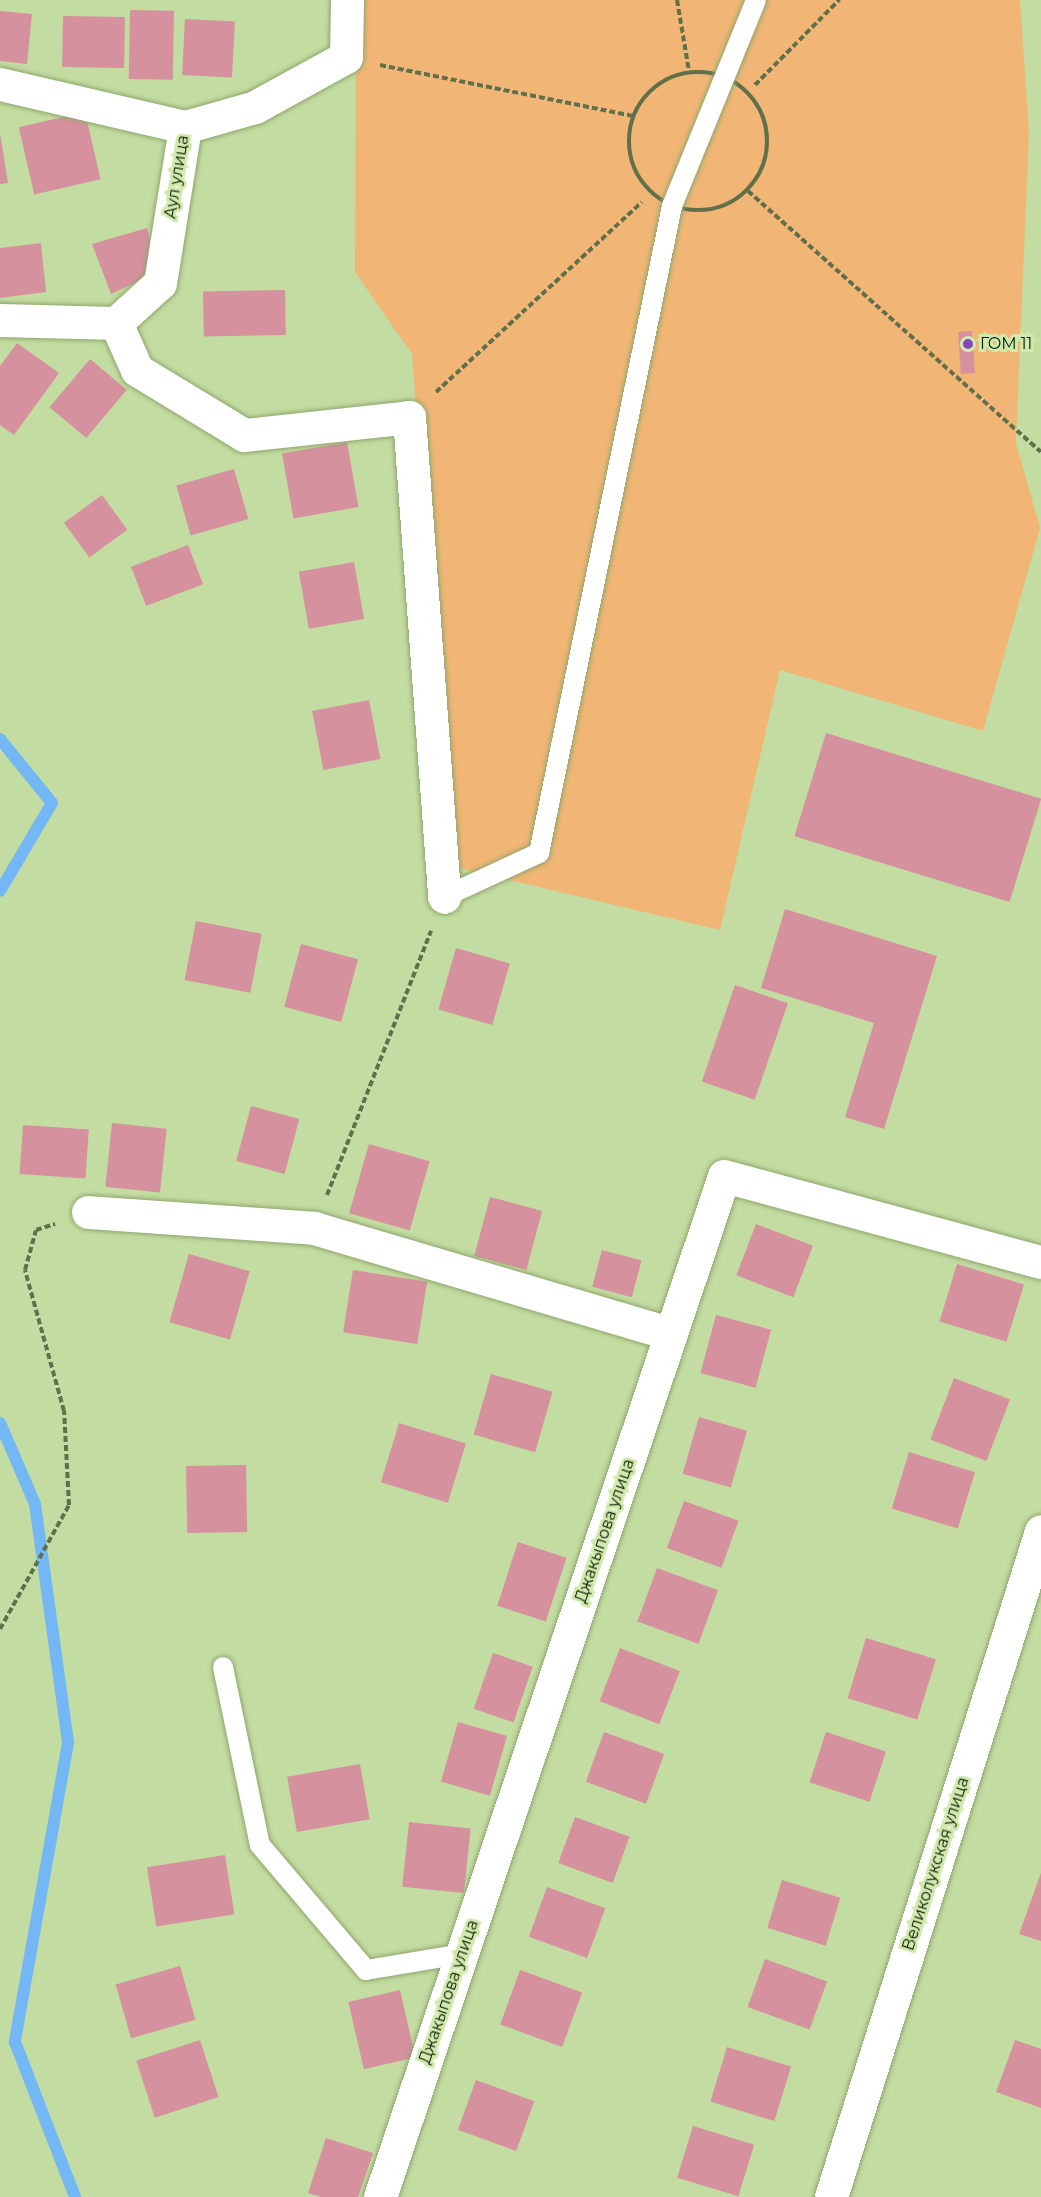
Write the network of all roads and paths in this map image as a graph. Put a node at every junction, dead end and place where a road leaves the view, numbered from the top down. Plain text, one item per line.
1 (347, 0) edge
2 (677, 0) edge
3 (756, 0) edge
4 (839, 0) edge
5 (346, 57) junction
6 (689, 71) dead end
7 (0, 84) edge
8 (748, 92) dead end
9 (632, 116) dead end
10 (185, 127) junction
11 (748, 191) dead end
12 (651, 193) dead end
13 (0, 320) edge
14 (116, 323) junction
15 (409, 417) junction
16 (1041, 452) edge
17 (444, 897) junction
18 (88, 1212) joint
19 (314, 1228) junction
20 (1041, 1262) edge
21 (671, 1334) junction
22 (1041, 1531) edge
23 (0, 1629) edge
24 (223, 1667) dead end
25 (462, 1954) junction
26 (380, 2197) edge
27 (831, 2197) edge

1 - 5 street
2 - 6 path
3 - 17 lane
4 - 8 path
5 - 9 path
5 - 10 street, Аул улица
7 - 10 street
10 - 14 street, Аул улица
11 - 16 path
12 - 15 path
13 - 14 street
14 - 15 street
15 - 17 street
17 - 19 path
18 - 19 street
18 - 23 path
19 - 21 street
20 - 21 street, Джакыпова улица
21 - 25 street, Джакыпова улица
22 - 27 street, Великолукская улица
24 - 25 lane
25 - 26 street, Джакыпова улица

